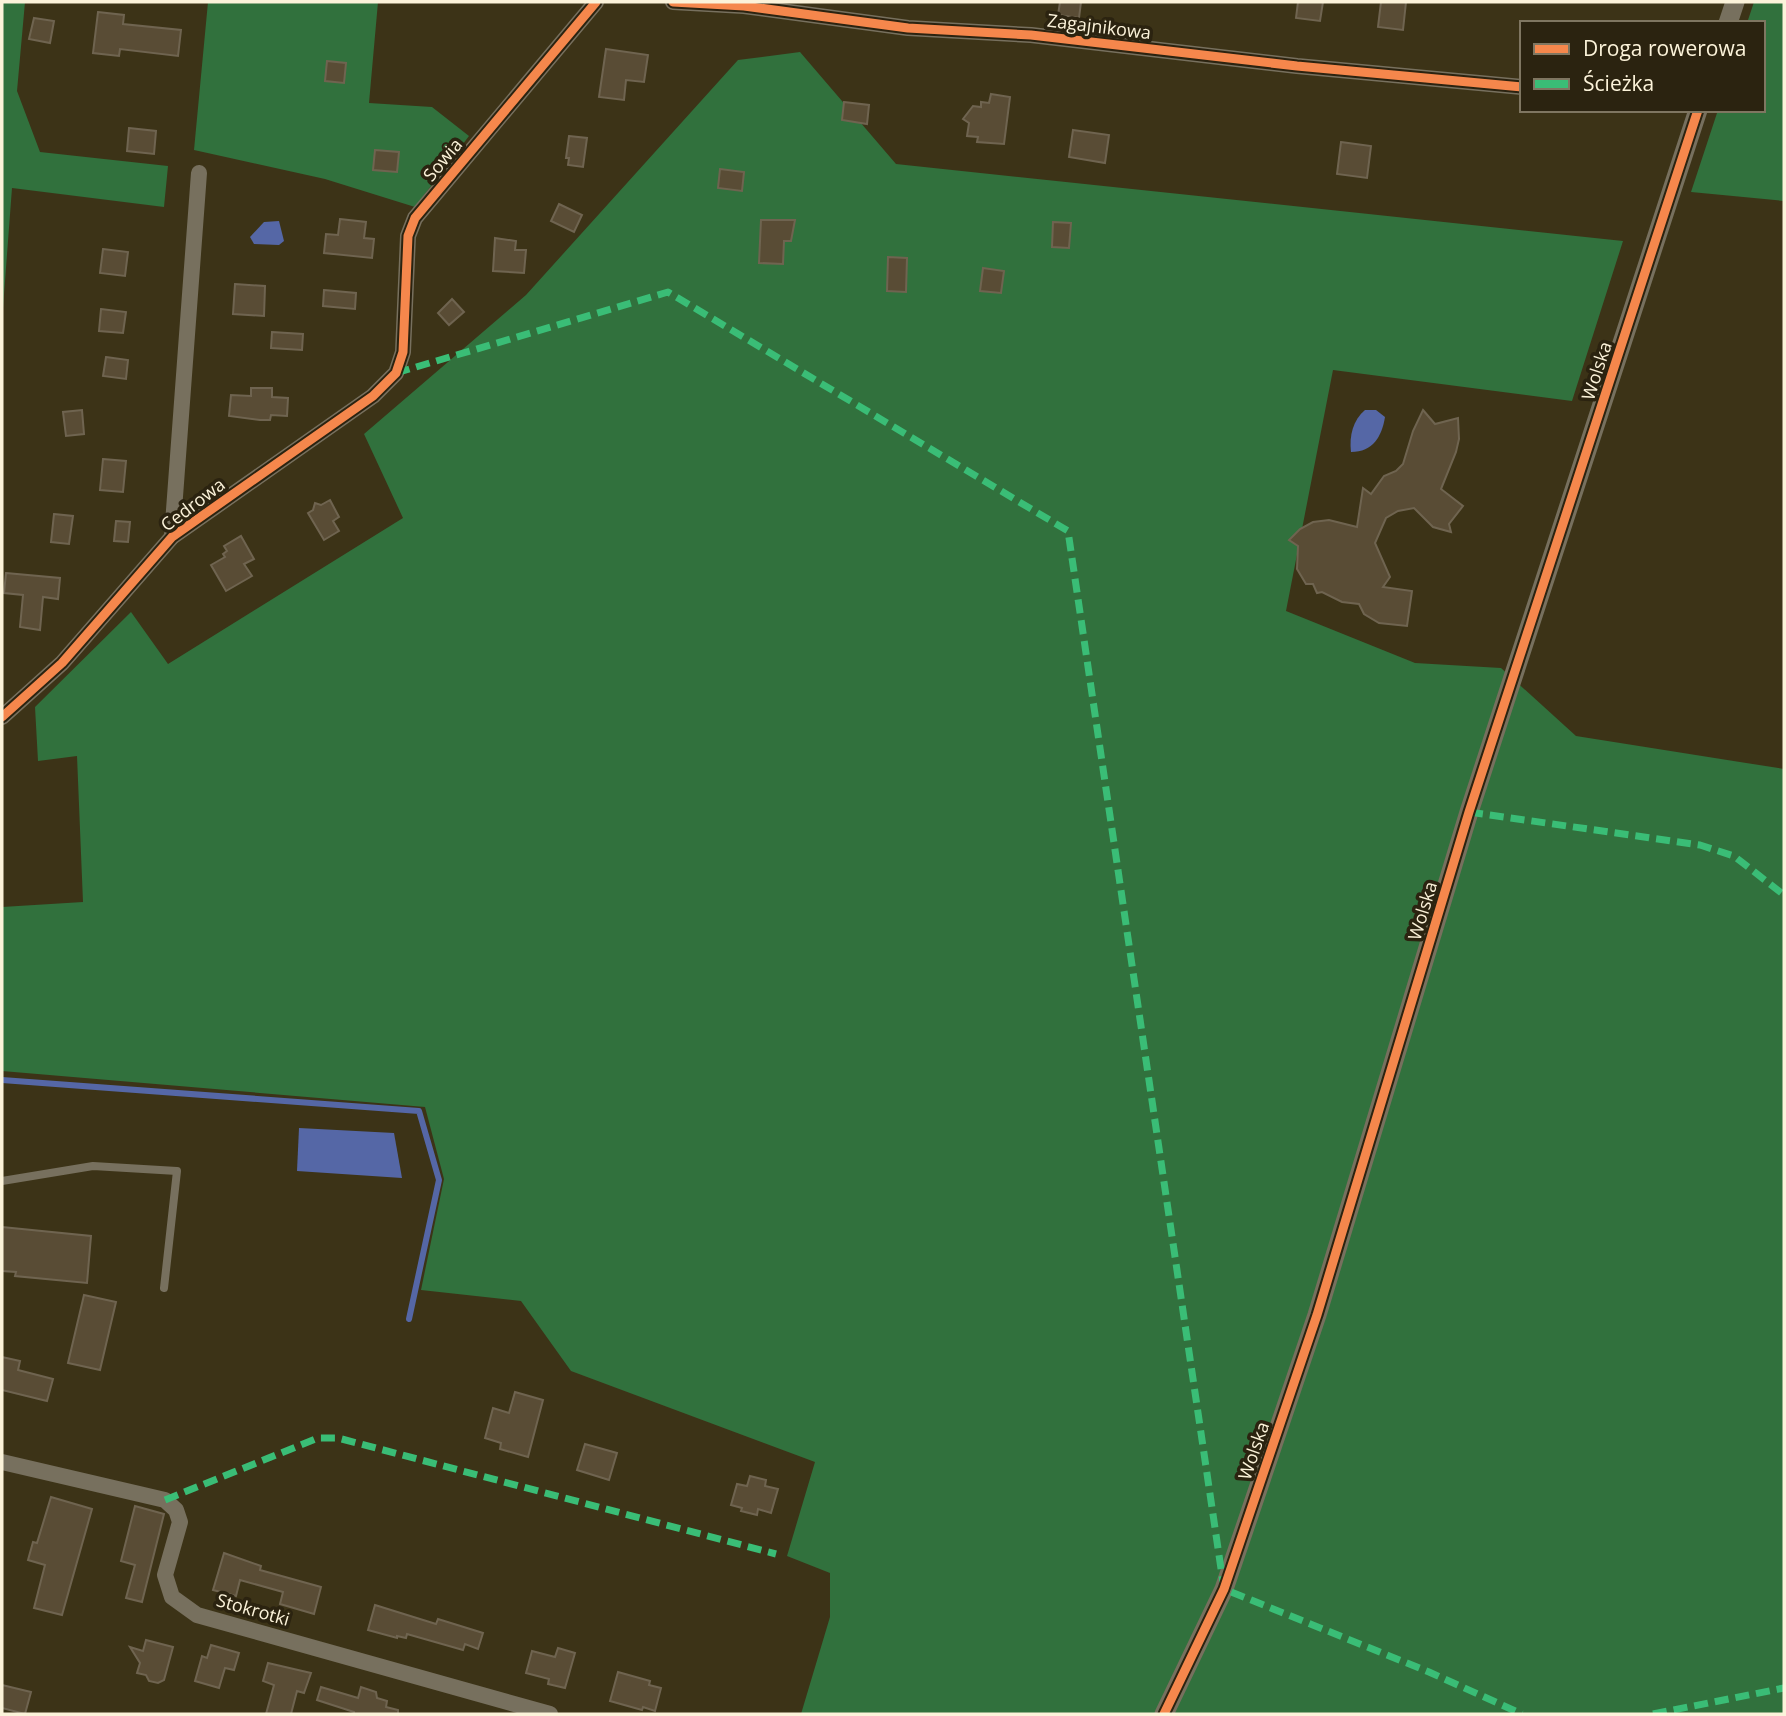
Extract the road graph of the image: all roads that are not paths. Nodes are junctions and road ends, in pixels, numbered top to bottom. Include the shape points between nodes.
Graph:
1 (596, 2) edge
2 (673, 2) edge
3 (1735, 2) edge
4 (1729, 21) edge
5 (1520, 87) edge
6 (1697, 112) edge
7 (198, 173) dead end
8 (396, 373) joint
9 (172, 537) junction
10 (2, 717) edge
11 (2, 1181) edge
12 (164, 1288) dead end
13 (2, 1462) edge
14 (550, 1714) edge
15 (1164, 1714) edge

1 - 8 street, Sowia via 415,218 408,236 403,352
2 - 5 street, Zagajnikowa
3 - 4 street
6 - 15 street, Wolska via 1469,812 1317,1315 1224,1590
7 - 9 street, Cedrowa
8 - 9 street, Cedrowa via 373,396
9 - 10 street, Cedrowa via 62,663
11 - 12 lane via 93,1166 177,1171
13 - 14 street, Stokrotki via 165,1500 180,1521 165,1575 172,1597 197,1615

